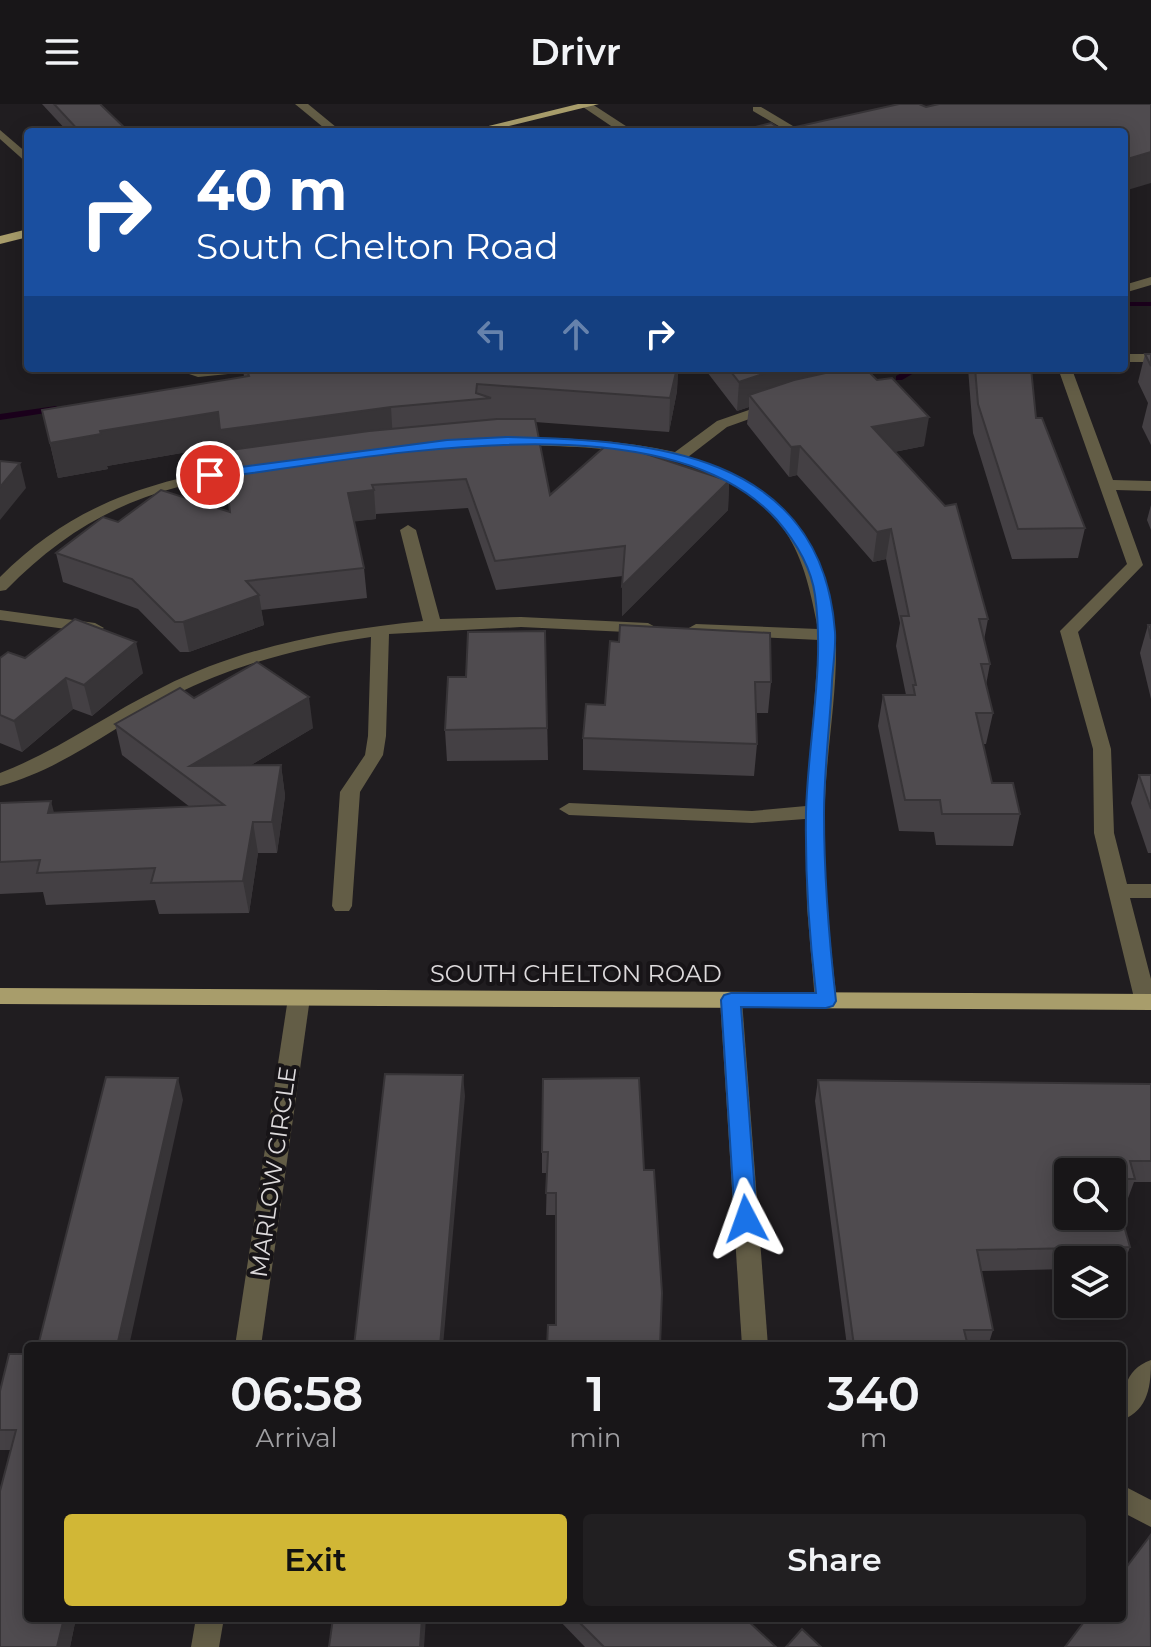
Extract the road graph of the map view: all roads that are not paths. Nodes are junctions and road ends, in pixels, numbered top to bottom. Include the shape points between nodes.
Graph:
1 (301, 104) edge
2 (589, 105) edge
3 (757, 109) dead end
4 (331, 128) edge
5 (488, 128) edge
6 (622, 128) edge
7 (790, 128) edge
8 (0, 133) edge
9 (24, 156) edge
10 (24, 234) edge
11 (0, 240) edge
12 (1151, 281) edge
13 (1128, 288) edge
14 (1128, 358) edge
15 (1151, 358) edge
16 (1066, 372) edge
17 (795, 401) edge
18 (492, 442) edge
19 (679, 457) junction
20 (272, 466) edge
21 (1109, 485) junction
22 (1151, 486) edge
23 (408, 530) dead end
24 (1, 584) edge
25 (0, 615) edge
26 (433, 626) junction
27 (95, 628) edge
28 (380, 633) junction
29 (828, 635) junction
30 (0, 780) edge
31 (569, 809) dead end
32 (815, 812) junction
33 (1117, 891) junction
34 (1151, 891) edge
35 (342, 906) dead end
36 (0, 996) edge
37 (299, 998) junction
38 (731, 1000) junction
39 (826, 1001) junction
40 (1149, 1002) edge
41 (249, 1342) edge
42 (755, 1342) edge
43 (1151, 1371) edge
44 (1126, 1403) edge
45 (1126, 1500) edge
46 (1151, 1514) edge
47 (209, 1622) edge
48 (205, 1647) edge

1 - 4 street
2 - 5 main road
2 - 6 street
3 - 7 street
8 - 9 street
10 - 11 main road
12 - 13 street
14 - 15 street
16 - 21 street
17 - 19 street via 737,416
18 - 19 street via 600,443
19 - 29 street via 748,487 796,533 822,590
20 - 24 street via 158,485 122,499 54,537
21 - 22 street
21 - 33 street via 1135,565 1069,631 1102,749 1104,833
23 - 26 street
25 - 27 street
26 - 28 street
26 - 29 street via 503,622
28 - 30 street via 313,642 192,679
28 - 35 street via 377,736 374,755 350,792
29 - 32 street
31 - 32 street via 752,817
32 - 39 street
33 - 34 street
33 - 40 street
36 - 37 main road, SOUTH CHELTON ROAD
37 - 38 main road, SOUTH CHELTON ROAD
37 - 41 street, MARLOW CIRCLE
38 - 39 main road, SOUTH CHELTON ROAD
38 - 42 street
39 - 40 main road, SOUTH CHELTON ROAD
43 - 44 street
45 - 46 street
47 - 48 street

